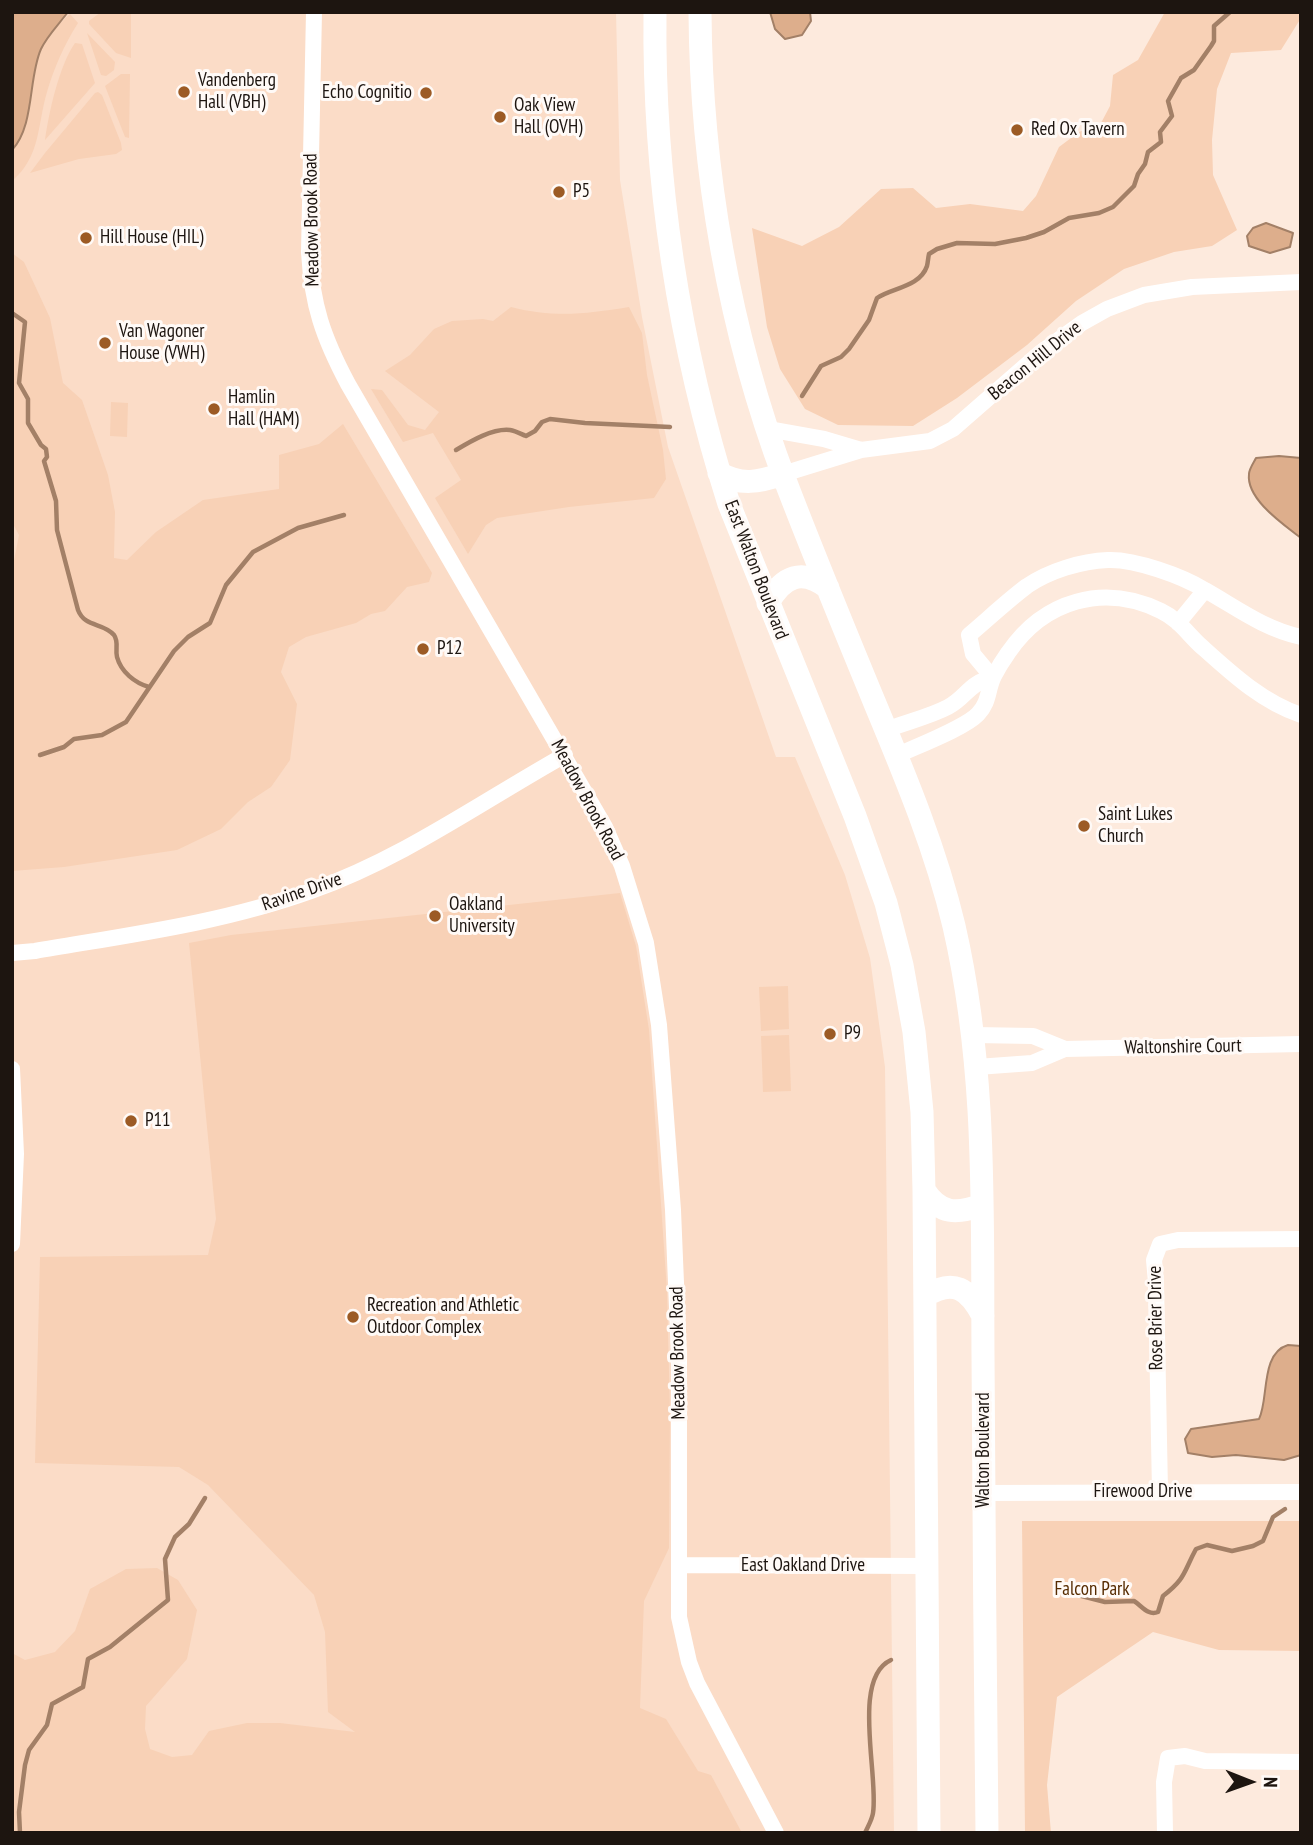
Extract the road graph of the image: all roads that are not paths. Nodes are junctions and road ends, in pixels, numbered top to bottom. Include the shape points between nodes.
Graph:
1 (314, 12) edge
2 (655, 12) edge
3 (700, 12) edge
4 (1301, 282) edge
5 (768, 429) junction
6 (861, 450) junction
7 (719, 473) junction
8 (783, 474) junction
9 (828, 588) junction
10 (1205, 590) junction
11 (768, 603) junction
12 (1178, 623) junction
13 (1301, 637) edge
14 (993, 678) junction
15 (943, 709) junction
16 (1301, 715) edge
17 (953, 729) junction
18 (886, 730) junction
19 (565, 755) junction
20 (898, 755) junction
21 (12, 953) edge
22 (974, 1035) junction
23 (1301, 1044) edge
24 (1065, 1049) junction
25 (977, 1067) junction
26 (12, 1069) edge
27 (925, 1190) junction
28 (982, 1205) junction
29 (1301, 1239) edge
30 (12, 1244) edge
31 (925, 1296) junction
32 (983, 1316) junction
33 (1160, 1492) junction
34 (1301, 1492) edge
35 (985, 1493) junction
36 (679, 1564) junction
37 (927, 1566) junction
38 (1301, 1762) edge
39 (776, 1833) edge
40 (929, 1833) edge
41 (987, 1833) edge
42 (1165, 1833) edge

1 - 19 street, Meadow Brook Road via 309,252 320,323 348,384
2 - 7 main road, East Walton Boulevard via 656,103 668,229
3 - 5 main road via 706,129 722,249
4 - 6 street, Beacon Hill Drive via 1192,287 1144,295 1107,309 1040,353 953,429 930,441
5 - 6 street, Beacon Hill Drive
5 - 8 main road
6 - 8 street, Beacon Hill Drive
7 - 8 main road via 748,483
7 - 11 main road, East Walton Boulevard
8 - 9 main road
9 - 11 main road via 812,578 796,577 782,584
9 - 18 main road
10 - 12 street
10 - 13 street via 1240,613 1281,633
10 - 14 street via 1165,570 1109,559 1059,569 1028,585 969,635 973,654
11 - 27 main road, East Walton Boulevard via 886,903 910,1004
12 - 14 street via 1146,604 1092,597 1063,606 1037,622 1009,651
12 - 16 street via 1250,688
14 - 15 street via 969,687
14 - 17 street via 990,695 978,714
15 - 17 street
15 - 18 street
17 - 20 street
18 - 20 main road
19 - 21 street, Ravine Drive via 414,844 312,891 211,920
19 - 36 street, Meadow Brook Road via 621,866 646,943 656,995 677,1283
20 - 22 main road via 943,883
22 - 24 street, Waltonshire Court via 1033,1036
22 - 25 main road
23 - 24 street, Waltonshire Court
24 - 25 street, Waltonshire Court via 1032,1063
25 - 28 main road, Walton Boulevard
26 - 30 street via 16,1141
27 - 28 main road via 945,1210
27 - 31 main road
28 - 32 main road, Walton Boulevard
29 - 33 street, Rose Brier Drive via 1160,1244 1154,1260
31 - 32 main road via 946,1287 962,1289
31 - 37 main road
32 - 35 main road, Walton Boulevard
33 - 34 street, Firewood Drive
33 - 35 street, Firewood Drive
35 - 41 main road, Walton Boulevard
36 - 37 street, East Oakland Drive
36 - 39 street, Meadow Brook Road via 679,1617 689,1662 711,1713
37 - 40 main road
38 - 42 street via 1168,1758

